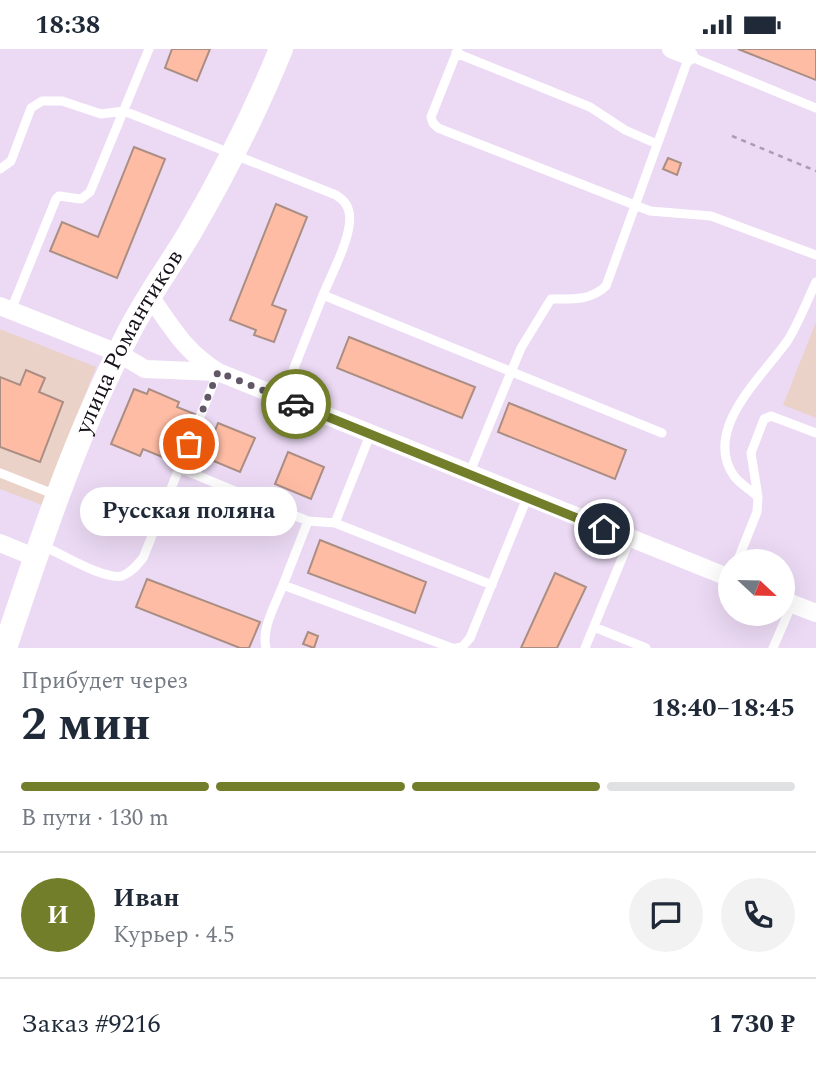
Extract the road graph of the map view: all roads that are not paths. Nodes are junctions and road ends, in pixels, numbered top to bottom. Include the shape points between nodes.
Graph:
1 (149, 49) edge
2 (281, 49) edge
3 (671, 49) edge
4 (457, 51) edge
5 (690, 53) edge
6 (816, 108) edge
7 (124, 111) junction
8 (657, 144) junction
9 (235, 153) junction
10 (0, 169) edge
11 (635, 205) junction
12 (816, 255) edge
13 (816, 282) edge
14 (149, 295) junction
15 (323, 295) junction
16 (5, 308) edge
17 (118, 353) junction
18 (511, 371) junction
19 (218, 372) junction
20 (282, 398) junction
21 (662, 433) dead end
22 (816, 433) edge
23 (370, 435) junction
24 (179, 468) junction
25 (0, 473) edge
26 (469, 474) junction
27 (57, 495) junction
28 (758, 497) junction
29 (527, 498) junction
30 (308, 521) junction
31 (335, 523) junction
32 (629, 539) junction
33 (0, 543) edge
34 (742, 549) edge
35 (37, 550) junction
36 (718, 573) edge
37 (283, 585) junction
38 (492, 585) junction
39 (795, 605) edge
40 (816, 613) edge
41 (594, 627) junction
42 (779, 627) edge
43 (5, 648) edge
44 (266, 648) edge
45 (454, 648) edge
46 (586, 648) edge
47 (646, 648) edge
48 (773, 648) edge

1 - 7 lane
2 - 9 street, улица Романтиков
3 - 5 street
4 - 8 lane via 590,107
4 - 11 lane via 431,117 438,128
5 - 6 lane
5 - 8 lane
7 - 9 lane
7 - 10 lane via 101,114 62,101 42,101 31,108 11,161
7 - 16 lane via 90,192 81,199 56,199
8 - 11 lane
9 - 14 street, улица Романтиков
9 - 15 lane via 345,201 350,220
11 - 12 lane via 667,214 711,216
11 - 18 lane via 606,286 587,298 551,299
13 - 28 lane via 788,339 738,405 728,432 726,447 735,478
14 - 17 street, улица Романтиков
14 - 19 street via 194,356
15 - 18 lane
15 - 20 lane
16 - 17 street
17 - 19 street via 155,371
17 - 27 street, улица Романтиков
18 - 21 lane
18 - 26 lane
19 - 20 street
19 - 24 lane
20 - 23 street
22 - 28 lane via 771,416 764,419 751,453
23 - 26 street
23 - 31 lane
24 - 30 lane
24 - 35 lane via 143,558 124,576 100,574
25 - 27 lane
26 - 29 street
27 - 35 street, улица Романтиков
28 - 34 lane
29 - 32 street
29 - 38 lane
30 - 31 lane
30 - 37 lane
31 - 38 lane
32 - 36 street
32 - 41 lane
33 - 35 street
35 - 43 street, улица Романтиков via 11,616
37 - 44 lane via 268,627
37 - 45 lane
38 - 45 lane via 470,638
39 - 40 street
41 - 46 lane
41 - 47 lane
42 - 48 lane

